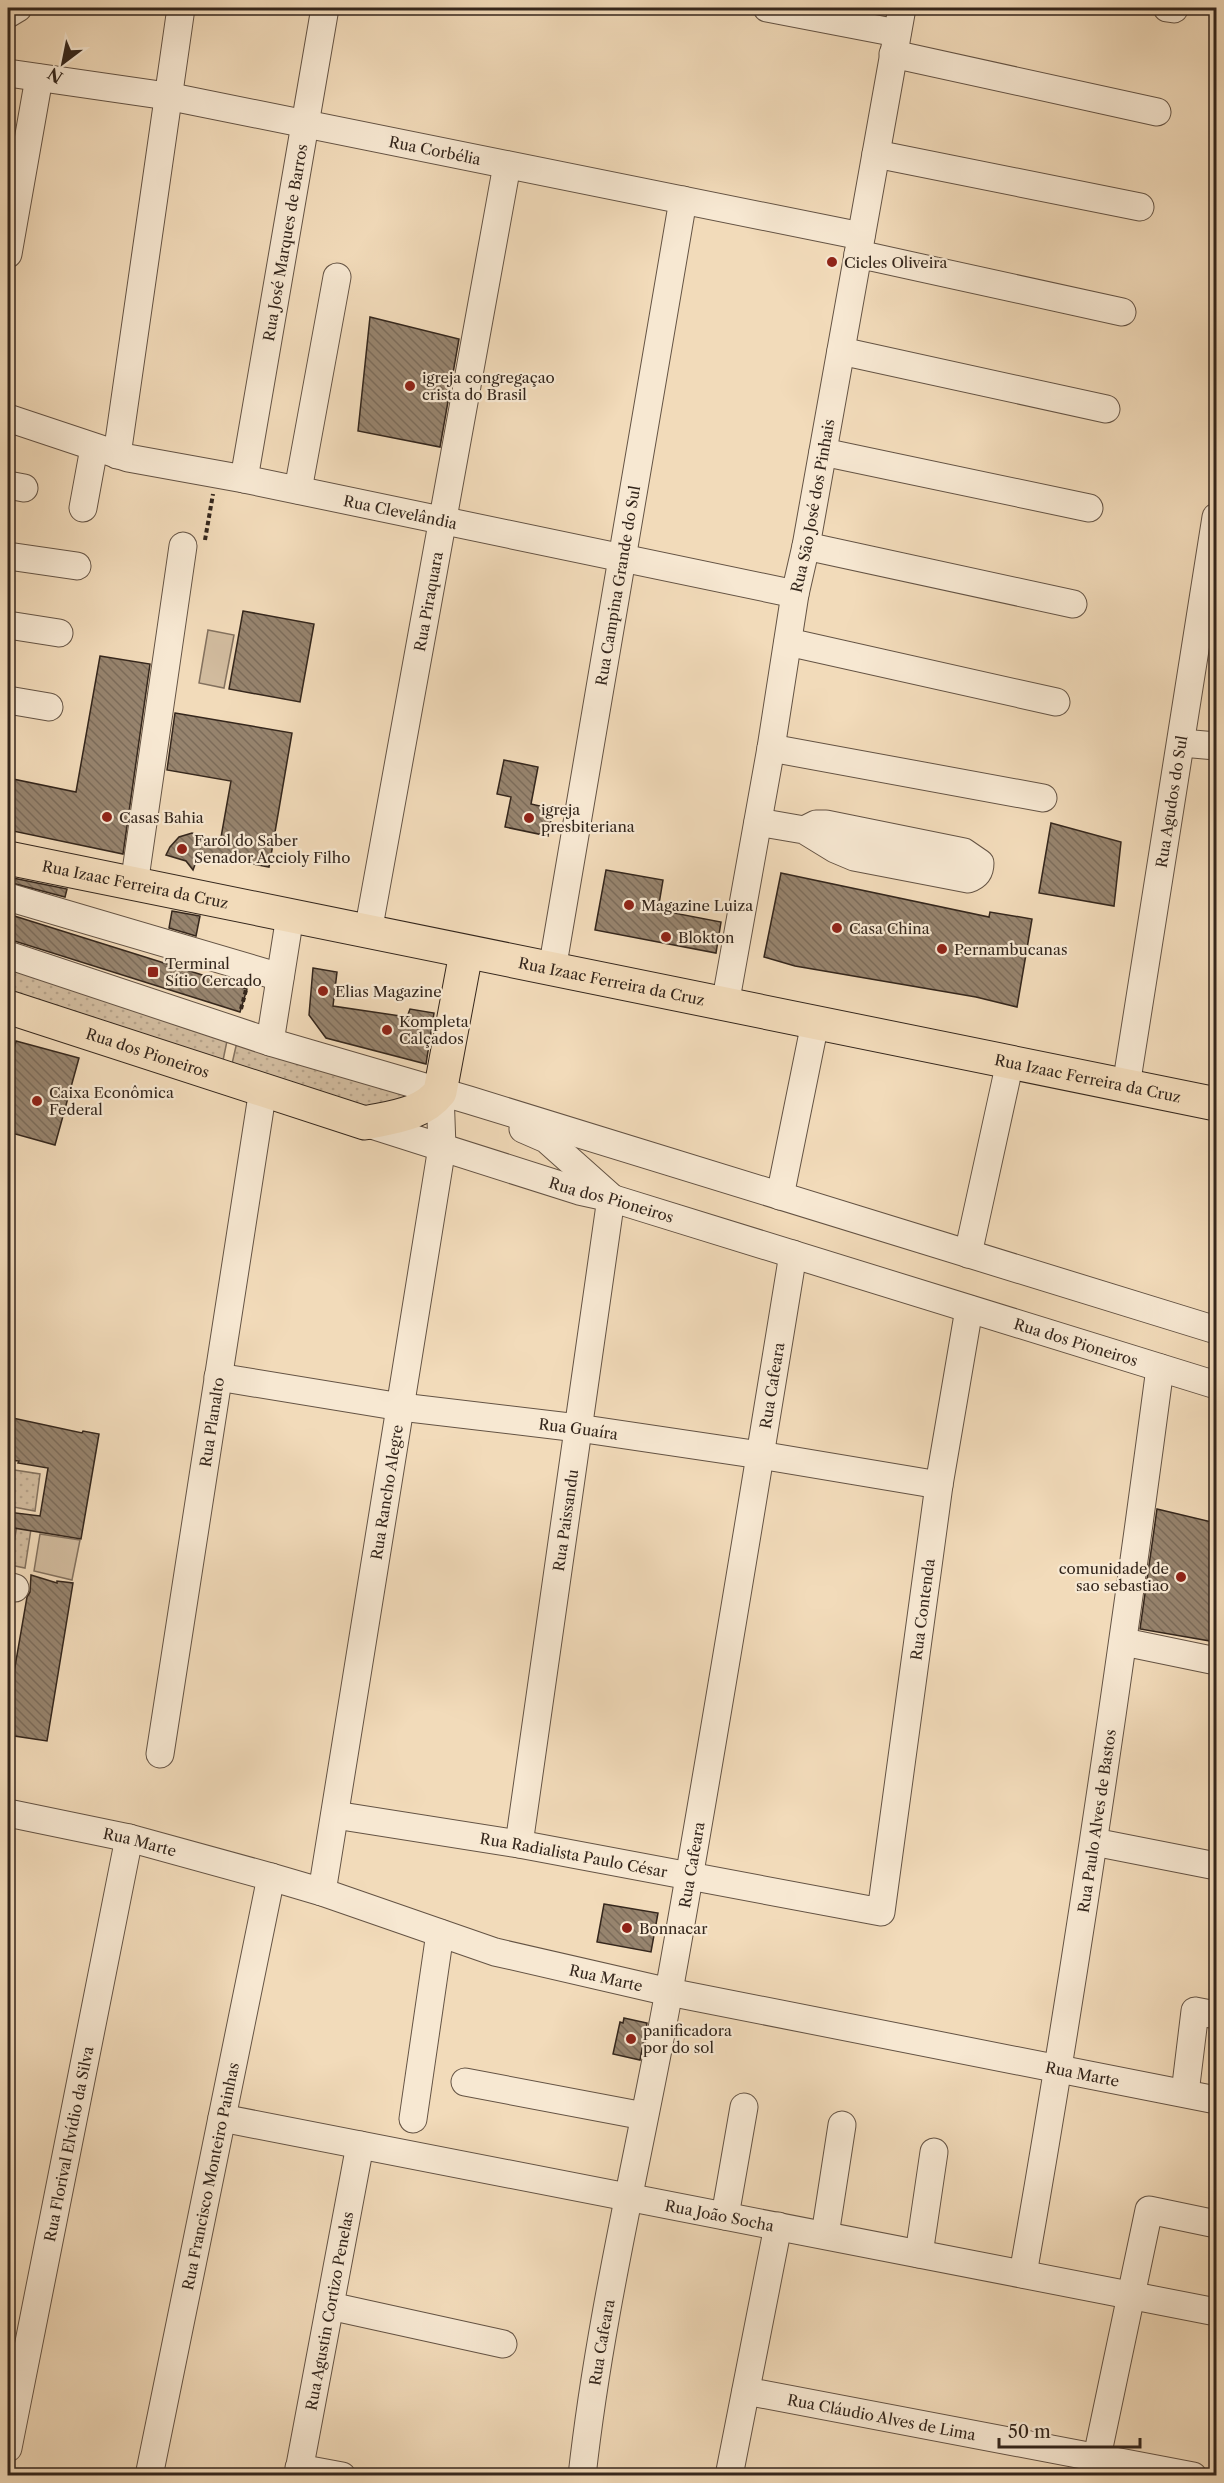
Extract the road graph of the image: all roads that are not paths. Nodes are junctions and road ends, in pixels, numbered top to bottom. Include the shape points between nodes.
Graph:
1 (18, 8) edge
2 (181, 8) edge
3 (325, 8) edge
4 (768, 8) edge
5 (8, 14) edge
6 (897, 32) edge
7 (8, 73) edge
8 (39, 78) junction
9 (167, 96) junction
10 (1157, 112) dead end
11 (305, 125) junction
12 (876, 154) junction
13 (507, 165) junction
14 (683, 200) junction
15 (1140, 207) dead end
16 (860, 245) junction
17 (8, 254) edge
18 (338, 277) dead end
19 (1122, 312) dead end
20 (841, 351) junction
21 (1106, 409) dead end
22 (8, 418) edge
23 (105, 451) junction
24 (823, 452) junction
25 (244, 478) junction
26 (298, 490) junction
27 (83, 508) dead end
28 (1089, 508) dead end
29 (1216, 517) edge
30 (443, 520) junction
31 (183, 546) dead end
32 (806, 546) junction
33 (8, 556) edge
34 (624, 559) junction
35 (77, 566) dead end
36 (795, 594) junction
37 (1073, 604) dead end
38 (8, 626) edge
39 (59, 633) dead end
40 (788, 642) junction
41 (8, 700) edge
42 (1056, 702) dead end
43 (49, 707) dead end
44 (1182, 743) junction
45 (1216, 746) edge
46 (771, 748) junction
47 (1043, 798) dead end
48 (758, 822) junction
49 (804, 830) junction
50 (8, 858) edge
51 (134, 885) junction
52 (8, 897) edge
53 (290, 916) junction
54 (369, 932) junction
55 (466, 952) junction
56 (8, 955) edge
57 (552, 970) junction
58 (280, 977) junction
59 (724, 1005) junction
60 (8, 1007) edge
61 (815, 1023) junction
62 (270, 1042) junction
63 (1010, 1062) junction
64 (1126, 1086) junction
65 (263, 1089) junction
66 (440, 1092) junction
67 (1216, 1104) edge
68 (365, 1123) junction
69 (442, 1147) junction
70 (780, 1196) junction
71 (611, 1198) junction
72 (794, 1254) junction
73 (968, 1254) junction
74 (969, 1309) junction
75 (1216, 1330) edge
76 (1160, 1368) junction
77 (218, 1377) junction
78 (1216, 1385) edge
79 (401, 1407) junction
80 (578, 1428) junction
81 (760, 1455) junction
82 (939, 1485) junction
83 (1124, 1642) junction
84 (1216, 1661) edge
85 (160, 1755) dead end
86 (8, 1813) edge
87 (335, 1815) junction
88 (129, 1838) junction
89 (1094, 1842) junction
90 (519, 1844) junction
91 (1216, 1866) edge
92 (688, 1876) junction
93 (272, 1877) junction
94 (322, 1892) junction
95 (881, 1912) joint
96 (440, 1933) junction
97 (669, 1992) junction
98 (1216, 2015) edge
99 (1059, 2070) junction
100 (465, 2082) dead end
101 (1185, 2093) junction
102 (1216, 2100) edge
103 (744, 2106) dead end
104 (644, 2116) junction
105 (222, 2118) junction
106 (413, 2119) dead end
107 (842, 2125) dead end
108 (360, 2145) junction
109 (934, 2152) dead end
110 (628, 2197) junction
111 (725, 2216) junction
112 (1216, 2224) edge
113 (778, 2226) junction
114 (825, 2235) junction
115 (920, 2254) junction
116 (1023, 2274) junction
117 (1130, 2295) junction
118 (330, 2306) junction
119 (1216, 2312) edge
120 (503, 2344) dead end
121 (746, 2391) junction
122 (8, 2435) edge
123 (1095, 2466) edge
124 (299, 2471) edge
125 (149, 2475) edge
126 (342, 2475) edge
127 (582, 2475) edge
128 (729, 2475) edge
129 (1193, 2475) edge

1 - 5 street
2 - 9 street
3 - 11 street, Rua José Marques de Barros
4 - 6 street
6 - 10 street
6 - 12 street, Rua São José dos Pinhais
7 - 8 street, Rua Corbélia
8 - 9 street, Rua Corbélia
8 - 17 street
9 - 11 street, Rua Corbélia
9 - 23 street
11 - 13 street, Rua Corbélia
11 - 25 street, Rua José Marques de Barros
12 - 15 street
12 - 16 street, Rua São José dos Pinhais
13 - 14 street, Rua Corbélia
13 - 30 street, Rua Piraquara
14 - 16 street, Rua Corbélia
14 - 34 street, Rua Campina Grande do Sul
16 - 19 street, Rua Corbélia
16 - 20 street, Rua São José dos Pinhais
18 - 26 street
20 - 21 street
20 - 24 street, Rua São José dos Pinhais
22 - 23 street, Rua Clevelândia
23 - 25 street, Rua Clevelândia
23 - 27 street
24 - 28 street
24 - 32 street, Rua São José dos Pinhais
25 - 26 street, Rua Clevelândia
26 - 30 street, Rua Clevelândia
29 - 44 street, Rua Agudos do Sul
30 - 34 street, Rua Clevelândia
30 - 54 street, Rua Piraquara
31 - 51 street
32 - 36 street, Rua São José dos Pinhais
32 - 37 street
33 - 35 street
34 - 36 street, Rua Clevelândia
34 - 57 street, Rua Campina Grande do Sul
36 - 40 street, Rua São José dos Pinhais
38 - 39 street
40 - 42 street
40 - 46 street, Rua São José dos Pinhais
41 - 43 street
44 - 45 street
44 - 64 street, Rua Agudos do Sul
46 - 47 street
46 - 48 street, Rua São José dos Pinhais
48 - 49 street
48 - 59 street, Rua São José dos Pinhais
49 - 49 street via 854,857 968,879 980,869 980,863 964,852 826,824
50 - 51 main road, Rua Izaac Ferreira da Cruz
51 - 53 main road, Rua Izaac Ferreira da Cruz
52 - 58 street
53 - 54 main road, Rua Izaac Ferreira da Cruz
53 - 58 street
54 - 55 main road, Rua Izaac Ferreira da Cruz
55 - 57 main road, Rua Izaac Ferreira da Cruz
55 - 66 main road, Rua Rancho Alegre
56 - 62 street
57 - 59 main road, Rua Izaac Ferreira da Cruz
58 - 62 street
59 - 61 main road, Rua Izaac Ferreira da Cruz
60 - 65 main road, Rua dos Pioneiros
61 - 63 main road, Rua Izaac Ferreira da Cruz
61 - 70 street
62 - 66 street
63 - 64 main road, Rua Izaac Ferreira da Cruz
63 - 73 street
64 - 67 main road, Rua Izaac Ferreira da Cruz
65 - 68 main road, Rua dos Pioneiros
65 - 77 street, Rua Planalto
66 - 68 main road via 420,1109
66 - 69 street, Rua Rancho Alegre
66 - 70 street
66 - 71 street via 546,1139
68 - 69 street, Rua dos Pioneiros
69 - 71 street, Rua dos Pioneiros
69 - 79 street, Rua Rancho Alegre
70 - 73 street
71 - 72 street, Rua dos Pioneiros
71 - 80 street, Rua Paissandu
72 - 74 street, Rua dos Pioneiros
72 - 81 street, Rua Cafeara
73 - 75 street
74 - 76 street, Rua dos Pioneiros
74 - 82 street, Rua Contenda
76 - 78 street, Rua dos Pioneiros
76 - 83 street, Rua Paulo Alves de Bastos
77 - 79 street, Rua Guaíra
77 - 85 street, Rua Planalto
79 - 80 street, Rua Guaíra
79 - 87 street, Rua Rancho Alegre
80 - 81 street, Rua Guaíra
80 - 90 street, Rua Paissandu
81 - 82 street, Rua Guaíra
81 - 92 street, Rua Cafeara
82 - 95 street, Rua Contenda
83 - 84 street
83 - 89 street, Rua Paulo Alves de Bastos
86 - 88 street, Rua Marte
87 - 90 street, Rua Radialista Paulo César
87 - 94 street, Rua Rancho Alegre
88 - 93 street, Rua Marte
88 - 122 street, Rua Florival Elvídio da Silva
89 - 91 street
89 - 99 street, Rua Paulo Alves de Bastos
90 - 92 street, Rua Radialista Paulo César
92 - 95 street, Rua Radialista Paulo César
92 - 97 street, Rua Cafeara
93 - 94 street, Rua Marte
93 - 105 street, Rua Francisco Monteiro Painhas
94 - 96 street, Rua Marte
96 - 97 street, Rua Marte via 495,1952
96 - 106 street
97 - 99 street, Rua Marte
97 - 104 street, Rua Cafeara
98 - 101 street via 1195,2011
99 - 101 street, Rua Marte
99 - 116 street, Rua Paulo Alves de Bastos
100 - 104 street
101 - 102 street, Rua Marte
103 - 111 street
104 - 110 street, Rua Cafeara
105 - 108 street, Rua João Socha
105 - 125 street, Rua Francisco Monteiro Painhas
107 - 114 street
108 - 110 street, Rua João Socha
108 - 118 street, Rua Agustin Cortizo Penelas
109 - 115 street
110 - 111 street, Rua João Socha
110 - 127 street, Rua Cafeara via 587,2425
111 - 113 street, Rua João Socha
112 - 117 street via 1149,2210
113 - 114 street, Rua João Socha
113 - 121 street
114 - 115 street, Rua João Socha
115 - 116 street, Rua João Socha
116 - 117 street, Rua João Socha
117 - 119 street, Rua João Socha
117 - 123 street
118 - 120 street
118 - 124 street, Rua Agustin Cortizo Penelas
121 - 123 street, Rua Cláudio Alves de Lima
121 - 128 street
123 - 129 street, Rua Cláudio Alves de Lima
124 - 126 street

